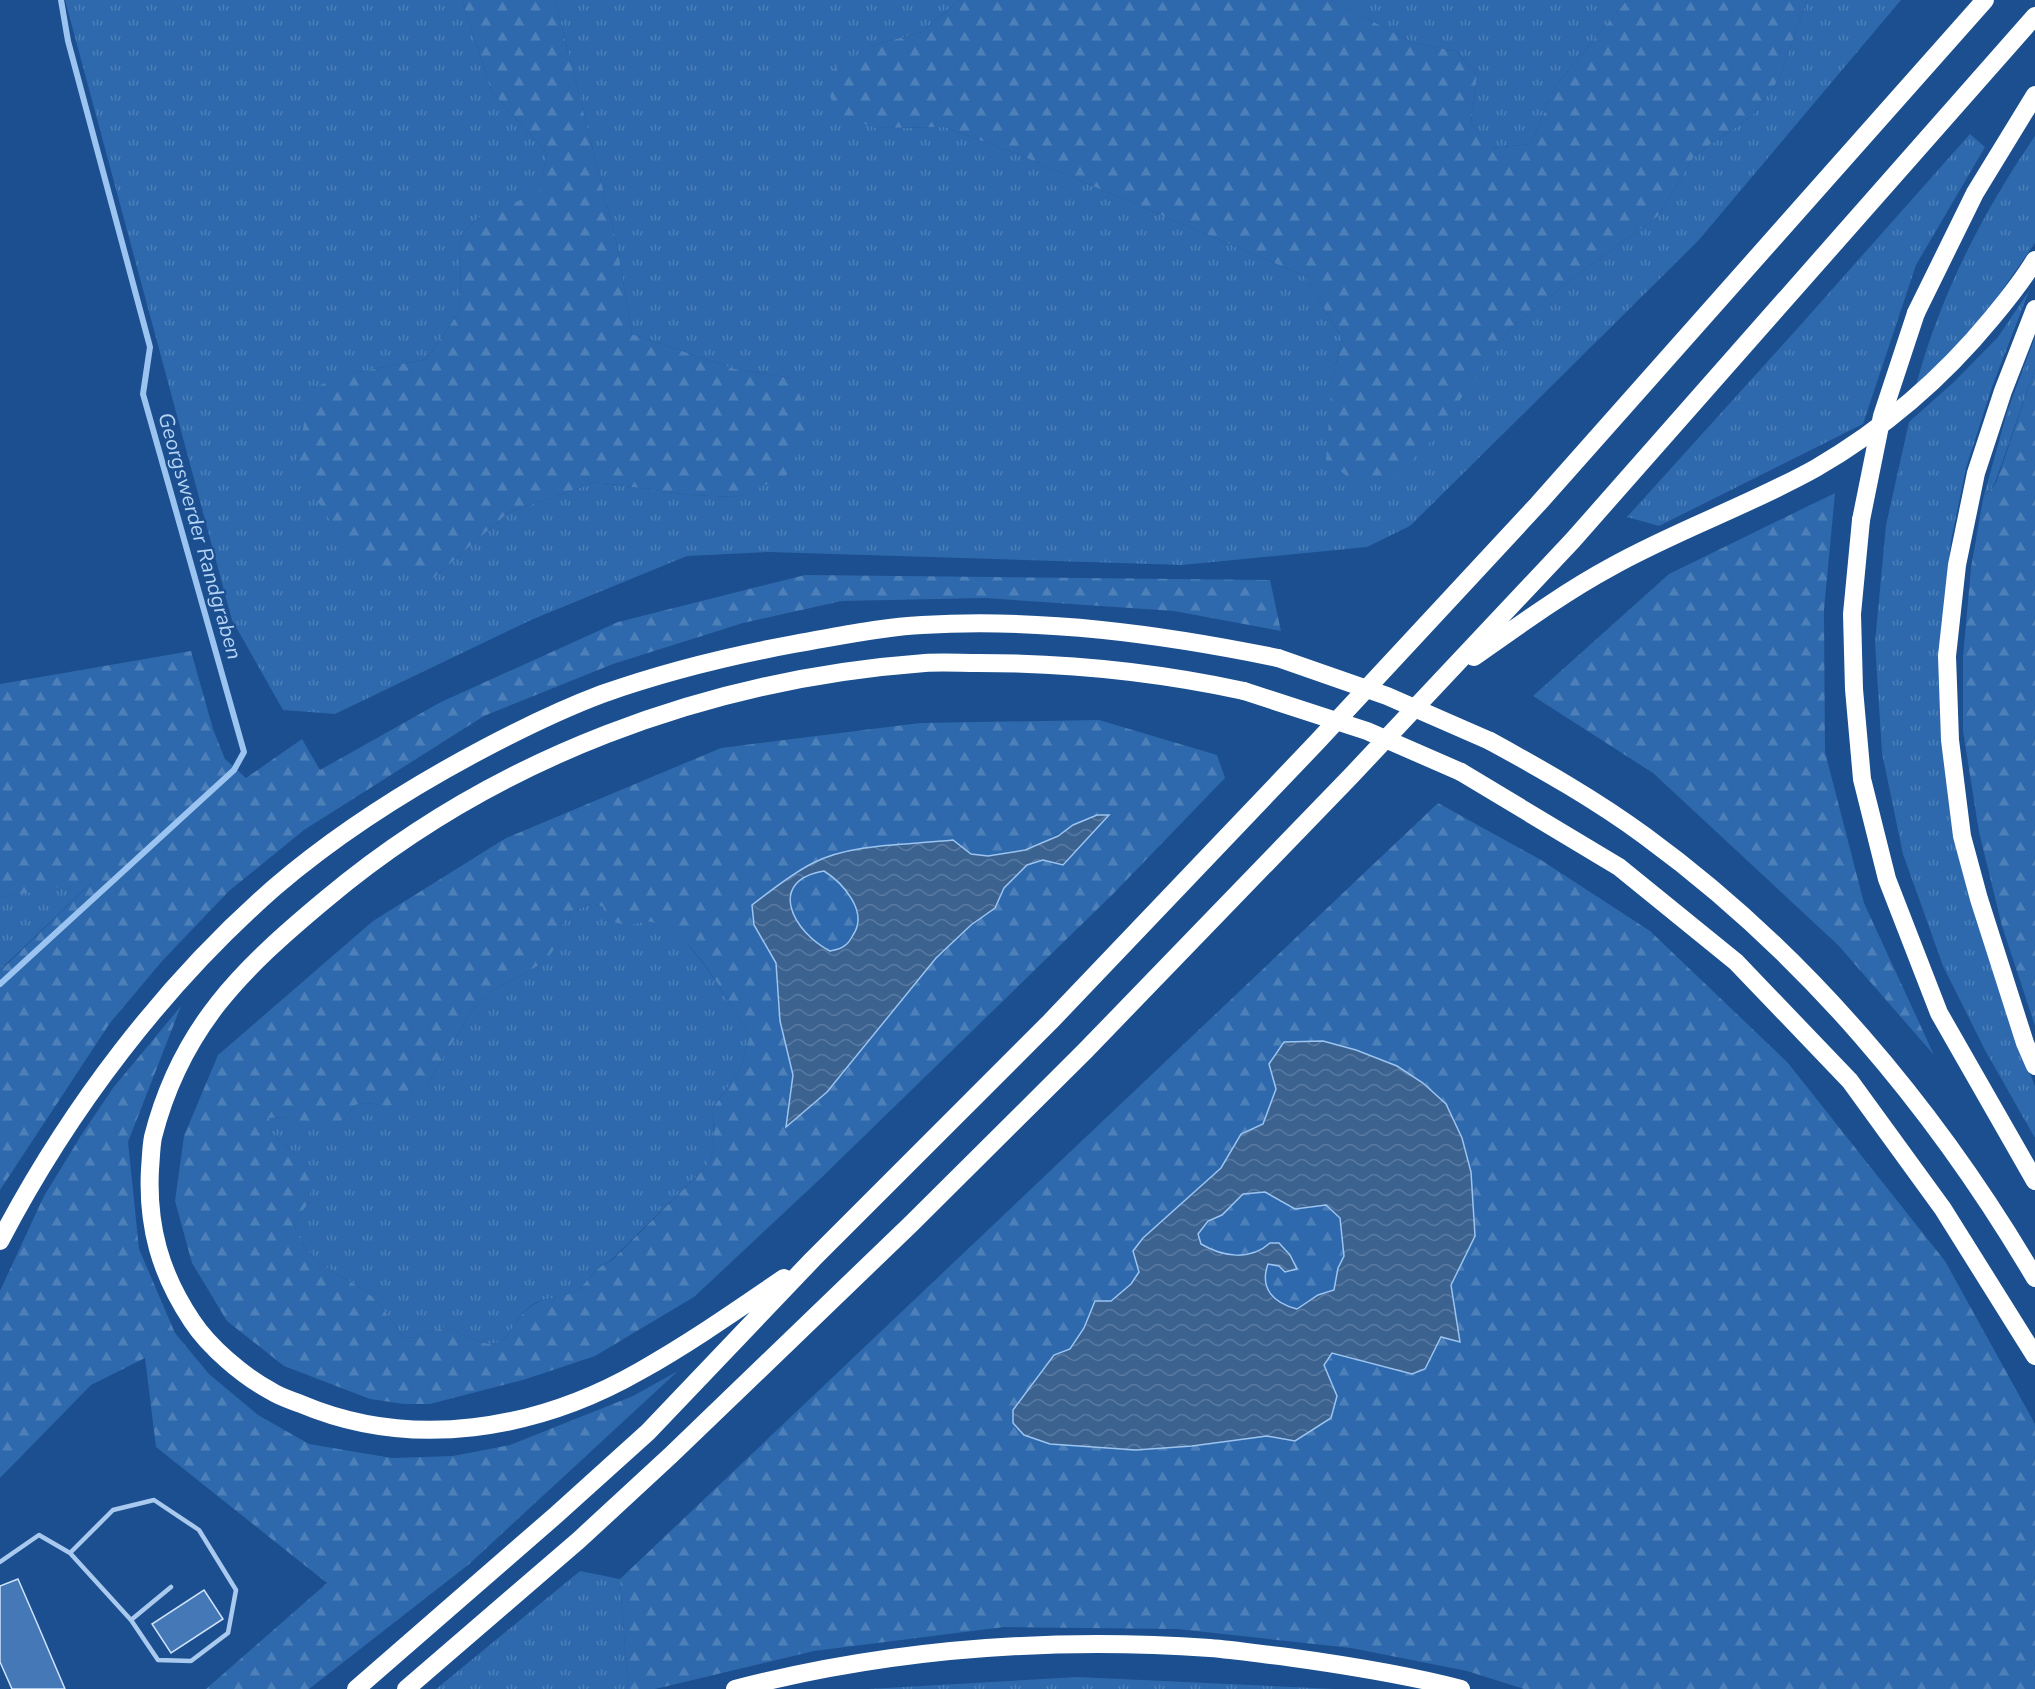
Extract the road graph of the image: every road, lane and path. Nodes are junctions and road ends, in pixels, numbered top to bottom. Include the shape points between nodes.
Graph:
1 (1985, 0) edge
2 (2035, 16) edge
3 (2035, 95) edge
4 (2035, 260) edge
5 (2035, 309) edge
6 (1444, 677) junction
7 (2035, 1066) edge
8 (2035, 1181) edge
9 (0, 1240) edge
10 (813, 1259) junction
11 (2035, 1278) edge
12 (2035, 1356) edge
13 (70, 1553) junction
14 (0, 1562) edge
15 (171, 1587) dead end
16 (131, 1620) junction
17 (356, 1689) edge
18 (406, 1689) edge
19 (735, 1689) edge
20 (1461, 1689) edge

1 - 10 highway via 1427,624 1050,1022
2 - 6 highway via 1573,540
3 - 8 highway, bridge via 1975,193 1916,313 1882,416 1861,520 1852,614 1862,779 1887,879 1939,1013
4 - 6 highway via 1977,336 1930,386 1858,441 1806,473 1612,566
5 - 7 highway via 2002,391 1976,473 1958,566 1947,656 1950,740 1962,836
6 - 18 highway via 1085,1051 910,1224 579,1540
9 - 11 highway, bridge via 75,1115 191,969 276,887 321,851 445,769 534,723 601,695 752,652 921,625 1023,624 1094,628 1278,658 1387,696 1490,741 1569,785 1705,882 1762,932 1862,1035 1977,1187
10 - 12 highway, bridge via 635,1374 571,1404 459,1430 419,1432 368,1426 319,1412 270,1391 224,1358 195,1327 170,1286 155,1243 149,1191 152,1142 188,1045 222,997 261,955 344,883 408,837 546,758 671,711 765,686 832,674 927,663 1100,668 1188,679 1244,691 1367,731 1461,772 1619,867 1736,962 1850,1081 1943,1209
10 - 17 highway via 648,1432
13 - 14 lane via 39,1535
13 - 16 lane
13 - 16 lane via 113,1510 154,1500 199,1530 236,1590 228,1633 191,1661 158,1660
15 - 16 lane
19 - 20 highway via 850,1664 960,1650 1078,1644 1211,1648 1348,1665

